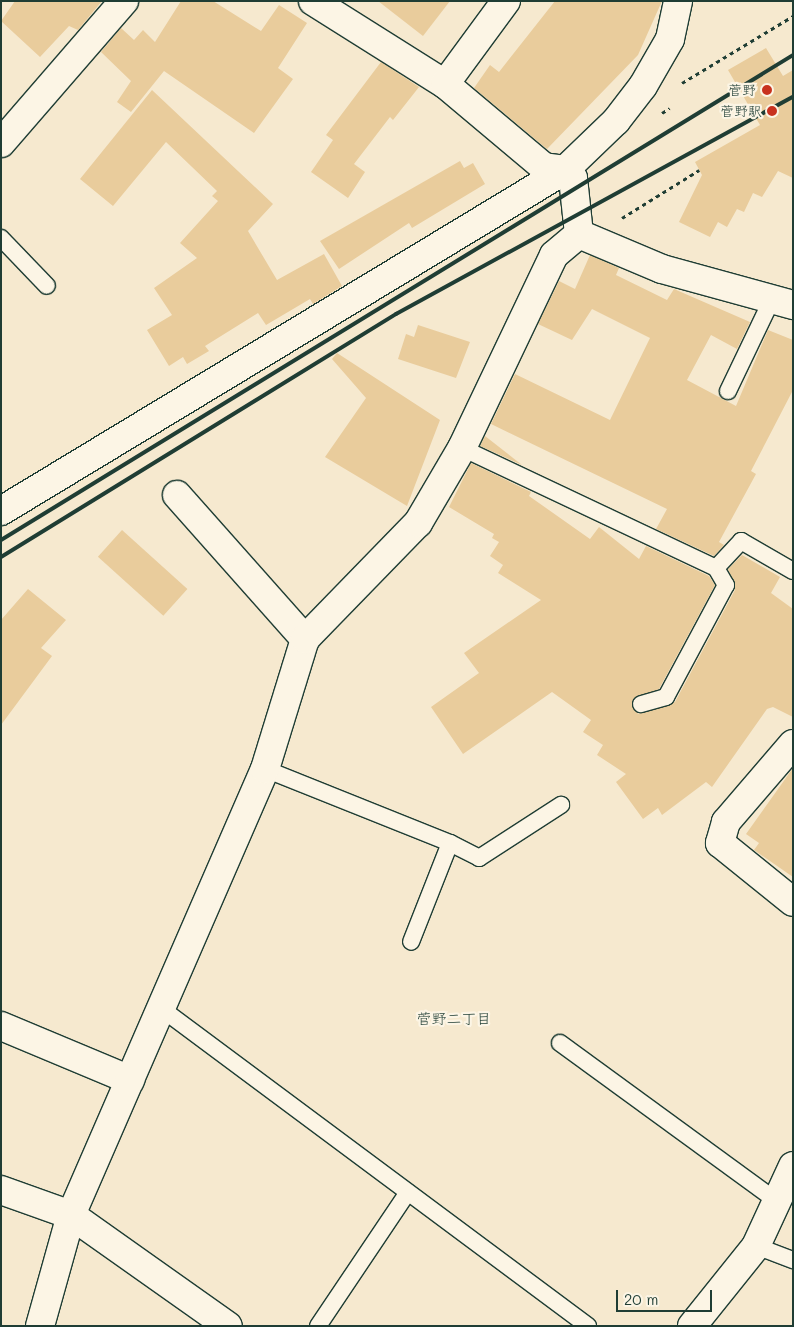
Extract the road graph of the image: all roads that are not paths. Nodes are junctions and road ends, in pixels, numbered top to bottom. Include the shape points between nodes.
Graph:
1 (124, 1) edge
2 (313, 1) edge
3 (506, 1) edge
4 (678, 1) edge
5 (446, 84) junction
6 (1, 143) edge
7 (564, 170) junction
8 (584, 237) junction
9 (1, 238) edge
10 (48, 286) dead end
11 (782, 302) edge
12 (728, 392) dead end
13 (462, 448) junction
14 (177, 494) dead end
15 (1, 511) edge
16 (716, 568) junction
17 (793, 571) edge
18 (305, 639) junction
19 (641, 704) dead end
20 (793, 744) edge
21 (265, 770) junction
22 (561, 805) dead end
23 (450, 843) junction
24 (793, 902) edge
25 (411, 942) dead end
26 (162, 1009) junction
27 (1, 1026) edge
28 (560, 1043) dead end
29 (130, 1080) junction
30 (793, 1166) edge
31 (1, 1190) edge
32 (408, 1192) junction
33 (777, 1201) junction
34 (71, 1216) junction
35 (756, 1246) junction
36 (793, 1260) edge
37 (40, 1326) edge
38 (228, 1326) edge
39 (318, 1326) edge
40 (588, 1326) edge
41 (692, 1326) edge

1 - 6 street
2 - 5 street
3 - 5 street
4 - 7 street via 670,38 643,86 616,121
5 - 7 street via 544,167
7 - 8 street via 572,178
7 - 15 street
8 - 11 street via 662,269
8 - 13 street via 554,255
9 - 10 lane
11 - 12 lane
13 - 16 lane
13 - 18 street via 418,522
14 - 18 street
16 - 17 lane via 741,541
16 - 19 lane via 726,585 666,697
18 - 21 street
20 - 24 street via 726,822 720,843
21 - 23 lane
21 - 26 street
22 - 23 lane via 479,858
23 - 25 lane
26 - 29 street
26 - 32 lane
27 - 29 street
28 - 33 lane
29 - 34 street
30 - 33 street
31 - 34 street
32 - 39 lane
32 - 40 lane
33 - 35 street
34 - 37 street
34 - 38 street
35 - 36 lane
35 - 41 street

